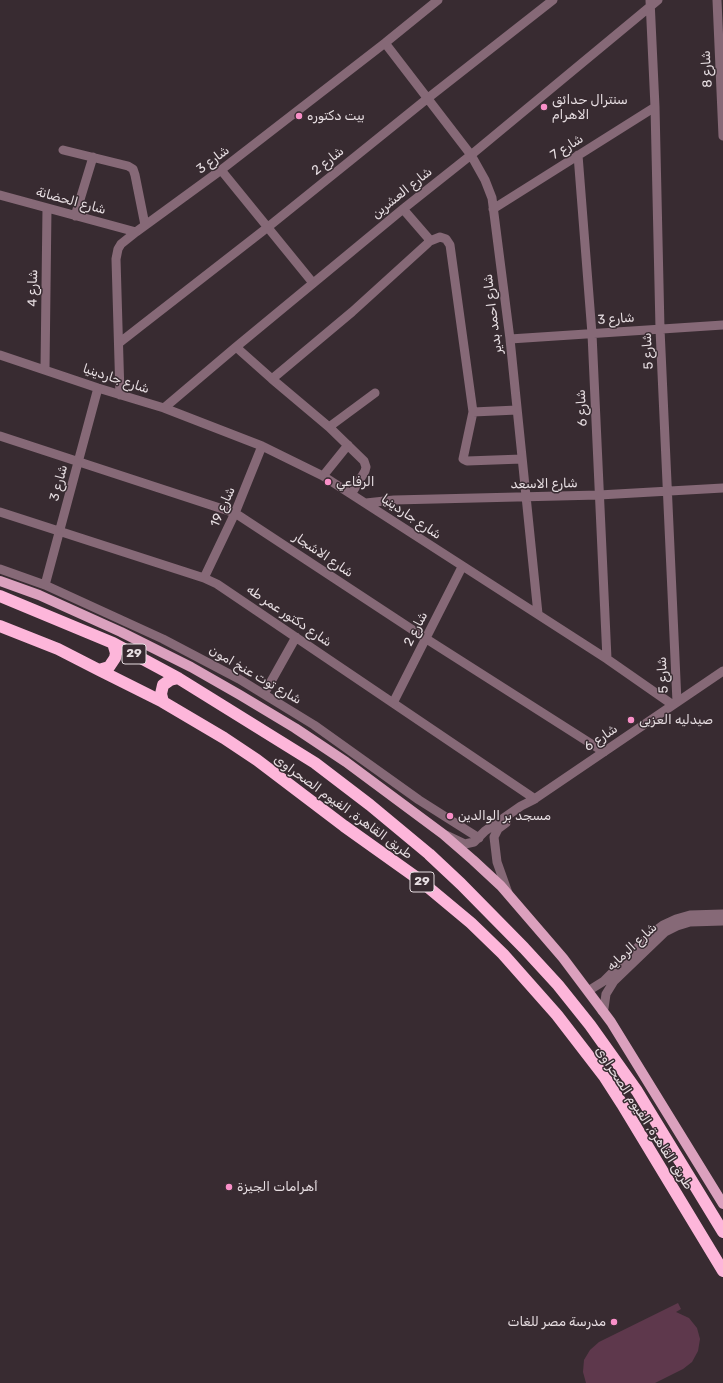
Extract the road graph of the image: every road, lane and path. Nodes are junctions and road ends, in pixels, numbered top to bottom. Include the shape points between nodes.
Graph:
1 (438, 0) edge
2 (553, 0) edge
3 (658, 0) edge
4 (717, 0) edge
5 (650, 3) edge
6 (385, 43) junction
7 (428, 98) junction
8 (655, 107) junction
9 (723, 136) edge
10 (63, 150) dead end
11 (471, 155) junction
12 (578, 155) junction
13 (93, 158) junction
14 (221, 170) junction
15 (0, 195) edge
16 (47, 208) junction
17 (403, 209) junction
18 (493, 209) junction
19 (75, 216) junction
20 (145, 225) junction
21 (268, 227) junction
22 (136, 232) junction
23 (430, 241) junction
24 (313, 283) junction
25 (723, 325) edge
26 (660, 329) junction
27 (592, 334) junction
28 (510, 339) junction
29 (119, 342) junction
30 (236, 347) junction
31 (0, 355) edge
32 (44, 369) junction
33 (272, 379) junction
34 (98, 388) junction
35 (375, 393) dead end
36 (120, 395) junction
37 (164, 408) junction
38 (517, 410) junction
39 (473, 412) junction
40 (329, 427) junction
41 (0, 436) edge
42 (348, 445) junction
43 (262, 446) junction
44 (522, 459) junction
45 (78, 462) junction
46 (323, 476) junction
47 (723, 488) edge
48 (667, 492) junction
49 (352, 493) junction
50 (600, 495) junction
51 (527, 497) junction
52 (366, 503) junction
53 (0, 512) edge
54 (235, 513) junction
55 (60, 532) junction
56 (462, 566) junction
57 (0, 569) edge
58 (204, 578) junction
59 (0, 581) edge
60 (44, 585) junction
61 (0, 596) edge
62 (538, 614) junction
63 (0, 626) edge
64 (296, 637) junction
65 (425, 638) junction
66 (113, 643) junction
67 (607, 659) junction
68 (99, 670) junction
69 (723, 671) edge
70 (178, 678) junction
71 (264, 694) junction
72 (163, 702) junction
73 (393, 702) junction
74 (675, 703) junction
75 (604, 752) junction
76 (534, 800) junction
77 (443, 834) junction
78 (479, 838) junction
79 (508, 895) junction
80 (723, 914) edge
81 (723, 921) edge
82 (588, 991) junction
83 (602, 1012) junction
84 (723, 1204) edge
85 (723, 1232) edge
86 (723, 1271) edge

1 - 6 street, شارع 3
2 - 7 street, شارع 2
3 - 5 street, شارع العشرين
4 - 9 street, شارع 8
5 - 8 street, شارع 5
5 - 11 street, شارع العشرين
6 - 7 street, شارع احمد بدير
6 - 14 street, شارع 3
7 - 11 street, شارع احمد بدير
7 - 21 street, شارع 2
8 - 12 street, شارع 7
8 - 26 street, شارع 5
10 - 13 street
11 - 17 street, شارع العشرين
11 - 18 street, شارع احمد بدير via 489,189
12 - 18 street, شارع 7
12 - 27 street, شارع 6
13 - 19 street
13 - 20 street via 133,169
14 - 20 street, شارع 3
14 - 21 street
15 - 16 street, شارع الحضانة
16 - 19 street, شارع الحضانة
16 - 32 street, شارع 4
17 - 23 street
17 - 24 street, شارع العشرين
18 - 28 street, شارع احمد بدير
19 - 22 street, شارع الحضانة
20 - 22 street, شارع 3
21 - 24 street
21 - 29 street, شارع 2
22 - 29 street, شارع 3 via 121,244 117,254
23 - 33 street via 352,312
23 - 39 street via 444,238 450,245
24 - 30 street, شارع العشرين
25 - 26 street, شارع 3
26 - 27 street, شارع 3
26 - 48 street, شارع 5
27 - 28 street, شارع 3
27 - 50 street, شارع 6
28 - 38 street, شارع احمد بدير
29 - 36 street, شارع 3
30 - 33 street
30 - 37 street, شارع العشرين
31 - 32 street, شارع جاردينيا
32 - 34 street, شارع جاردينيا
33 - 40 street
34 - 36 street, شارع جاردينيا
34 - 45 street, شارع 3
35 - 40 street
36 - 37 street, شارع جاردينيا
37 - 43 street, شارع جاردينيا
38 - 39 street
38 - 44 street, شارع احمد بدير
39 - 44 street via 462,458 464,460
40 - 42 street
41 - 45 street, شارع الاشجار
42 - 46 street
42 - 49 street via 364,461 366,467
43 - 46 street, شارع جاردينيا
43 - 54 street, شارع 19
44 - 51 street, شارع احمد بدير
45 - 54 street, شارع الاشجار
45 - 55 street, شارع 3
46 - 49 street, شارع جاردينيا
47 - 48 street, شارع الاسعد
48 - 50 street, شارع الاسعد
48 - 74 street, شارع 5
49 - 52 street, شارع جاردينيا
50 - 51 street, شارع الاسعد
50 - 67 street, شارع 6
51 - 52 street, شارع الاسعد
51 - 62 street, شارع احمد بدير
52 - 56 street, شارع جاردينيا
53 - 55 street, شارع دكتور عمر طه
54 - 58 street, شارع 19
54 - 65 street, شارع الاشجار
55 - 58 street, شارع دكتور عمر طه
55 - 60 street, شارع 3
56 - 62 street, شارع جاردينيا
56 - 65 street, شارع 2
57 - 60 street, شارع توت عنخ امون
58 - 64 street, شارع دكتور عمر طه via 230,592
59 - 77 main road via 96,620 217,682 322,746
60 - 71 street, شارع توت عنخ امون via 182,649
61 - 66 highway, طريق القاهرة, الفيوم الصحراوى / 29
62 - 67 street, شارع جاردينيا
63 - 68 highway, طريق القاهرة, الفيوم الصحراوى / 29
64 - 71 street
64 - 73 street, شارع دكتور عمر طه
65 - 73 street, شارع 2
65 - 75 street, شارع الاشجار
66 - 68 highway via 115,658 109,667
66 - 70 highway, طريق القاهرة, الفيوم الصحراوى / 29
67 - 74 street, شارع جاردينيا
68 - 72 highway, طريق القاهرة, الفيوم الصحراوى / 29
69 - 74 street, شارع 6
70 - 72 highway via 163,686
70 - 85 highway, طريق القاهرة, الفيوم الصحراوى / 29 via 334,777 428,854 471,894 549,975 599,1036 637,1091
71 - 78 street, شارع توت عنخ امون
72 - 86 highway, طريق القاهرة, الفيوم الصحراوى / 29 via 219,734 257,760 417,878 488,938 557,1015 604,1076
73 - 76 street, شارع دكتور عمر طه
74 - 75 street, شارع 6
75 - 76 street, شارع 6
76 - 78 street, شارع 6 via 521,806
76 - 79 street, شارع 6 via 495,834 497,862
77 - 78 street via 468,844
77 - 79 main road via 484,869
79 - 82 main road
80 - 82 street, شارع الرمايه via 690,915 663,925 604,981
81 - 83 street, شارع الرمايه via 690,922 665,932 614,981 606,994
82 - 83 main road
83 - 84 main road

